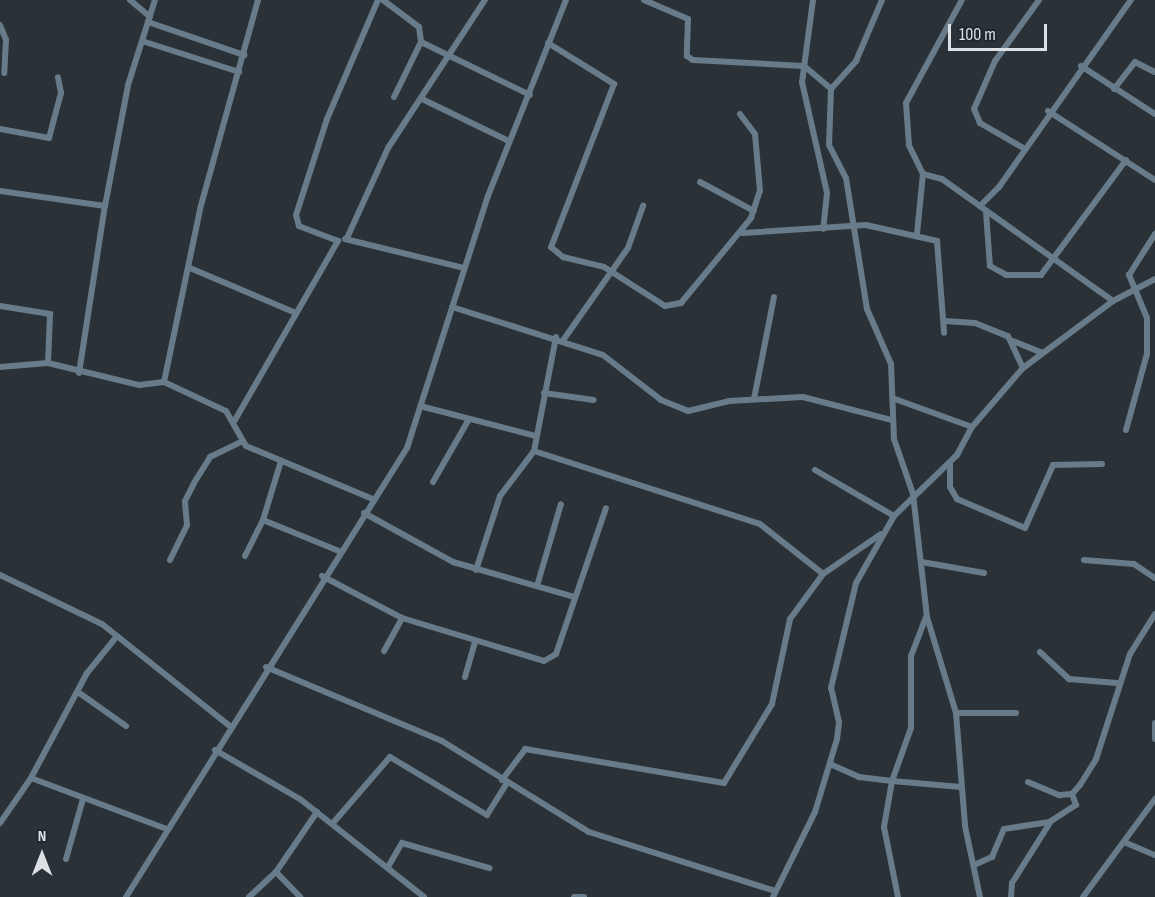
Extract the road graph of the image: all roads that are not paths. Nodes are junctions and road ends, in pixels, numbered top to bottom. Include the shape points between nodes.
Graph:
1 (130, 0) edge
2 (155, 0) edge
3 (258, 0) edge
4 (378, 0) edge
5 (383, 0) edge
6 (485, 0) edge
7 (566, 0) edge
8 (644, 0) edge
9 (813, 0) edge
10 (882, 0) edge
11 (962, 0) edge
12 (1040, 0) edge
13 (1131, 0) edge
14 (149, 19) junction
15 (0, 25) edge
16 (142, 41) junction
17 (421, 42) junction
18 (548, 43) junction
19 (244, 55) junction
20 (448, 57) junction
21 (804, 66) junction
22 (1081, 66) junction
23 (239, 72) junction
24 (1155, 72) edge
25 (4, 73) dead end
26 (58, 77) dead end
27 (831, 89) junction
28 (1114, 89) junction
29 (530, 95) junction
30 (394, 97) dead end
31 (422, 99) junction
32 (1048, 111) junction
33 (740, 114) dead end
34 (1155, 114) edge
35 (0, 129) edge
36 (509, 141) junction
37 (1026, 149) junction
38 (1126, 160) junction
39 (923, 174) junction
40 (1155, 180) edge
41 (700, 182) dead end
42 (0, 190) edge
43 (105, 206) junction
44 (643, 206) dead end
45 (980, 206) junction
46 (754, 211) junction
47 (986, 212) junction
48 (823, 228) junction
49 (853, 229) junction
50 (743, 233) junction
51 (917, 234) junction
52 (1155, 234) edge
53 (346, 238) junction
54 (339, 241) junction
55 (1054, 255) junction
56 (190, 268) junction
57 (464, 268) junction
58 (613, 272) junction
59 (1155, 279) edge
60 (1132, 291) junction
61 (774, 297) dead end
62 (1113, 301) junction
63 (0, 306) edge
64 (452, 307) junction
65 (296, 313) junction
66 (945, 321) junction
67 (944, 333) dead end
68 (556, 337) junction
69 (564, 339) junction
70 (1013, 341) junction
71 (1042, 353) junction
72 (48, 363) junction
73 (0, 367) edge
74 (1023, 368) junction
75 (79, 373) junction
76 (164, 382) junction
77 (544, 393) junction
78 (754, 399) junction
79 (895, 399) junction
80 (594, 400) dead end
81 (424, 407) junction
82 (235, 420) junction
83 (892, 420) junction
84 (468, 421) junction
85 (972, 427) junction
86 (1126, 430) dead end
87 (536, 436) junction
88 (241, 442) junction
89 (534, 451) junction
90 (281, 461) junction
91 (950, 463) junction
92 (1102, 464) dead end
93 (816, 470) dead end
94 (433, 482) dead end
95 (913, 494) junction
96 (373, 499) junction
97 (561, 504) dead end
98 (606, 508) dead end
99 (364, 513) junction
100 (894, 516) junction
101 (263, 520) junction
102 (883, 533) junction
103 (339, 551) junction
104 (245, 556) dead end
105 (170, 560) dead end
106 (1084, 560) dead end
107 (922, 562) junction
108 (476, 570) junction
109 (984, 573) dead end
110 (823, 574) junction
111 (0, 575) edge
112 (322, 576) junction
113 (1155, 578) edge
114 (537, 586) junction
115 (574, 597) junction
116 (1155, 614) edge
117 (927, 617) junction
118 (402, 618) junction
119 (117, 636) junction
120 (475, 641) junction
121 (384, 651) dead end
122 (1040, 652) dead end
123 (266, 667) junction
124 (465, 677) dead end
125 (1118, 683) junction
126 (78, 692) junction
127 (956, 713) junction
128 (1016, 713) dead end
129 (1155, 723) edge
130 (126, 726) dead end
131 (230, 726) junction
132 (1155, 739) edge
133 (215, 750) junction
134 (830, 764) junction
135 (31, 778) junction
136 (505, 781) junction
137 (892, 781) junction
138 (1028, 782) dead end
139 (961, 788) junction
140 (1072, 794) junction
141 (83, 799) junction
142 (1155, 799) edge
143 (317, 812) junction
144 (1051, 821) junction
145 (0, 823) edge
146 (333, 823) junction
147 (167, 829) junction
148 (1124, 842) junction
149 (1155, 855) edge
150 (66, 859) dead end
151 (974, 865) junction
152 (388, 867) junction
153 (489, 868) dead end
154 (276, 873) junction
155 (774, 894) edge
156 (126, 897) edge
157 (249, 897) edge
158 (300, 897) edge
159 (424, 897) edge
160 (574, 897) edge
161 (584, 897) edge
162 (898, 897) edge
163 (980, 897) edge
164 (1011, 897) edge
165 (1083, 897) edge

1 - 14 street
2 - 14 street
3 - 19 street
4 - 54 street via 327,119 296,215 299,226
5 - 17 street via 419,27
6 - 20 street
7 - 18 street
8 - 21 street via 688,20 687,56 693,60
9 - 21 street
10 - 27 street via 856,61
11 - 39 street via 906,103 909,145
12 - 37 street via 995,61 974,116
13 - 22 street
14 - 16 street
14 - 19 street
15 - 25 street via 6,40
16 - 23 street
16 - 43 street via 126,95
17 - 20 street
17 - 30 street
18 - 29 street
18 - 58 street via 614,84 551,247 563,257
19 - 23 street
20 - 29 street
20 - 31 street
21 - 27 street
21 - 48 street via 806,109 827,193
22 - 28 street
22 - 32 street
23 - 56 street via 200,209
24 - 28 street via 1135,62
26 - 35 street via 61,93 52,135
27 - 49 street via 829,145 846,178
28 - 34 street
29 - 36 street
31 - 36 street
31 - 53 street via 388,148
32 - 37 street
32 - 38 street
33 - 46 street via 755,134 760,191
36 - 57 street
37 - 45 street
38 - 40 street
38 - 55 street
39 - 45 street via 942,179
39 - 51 street
41 - 46 street
42 - 43 street
43 - 75 street
44 - 58 street via 633,240
45 - 47 street
46 - 50 street
47 - 55 street
47 - 55 street via 990,266 1026,277 1041,275
48 - 49 street
48 - 50 street
49 - 51 street via 867,225
49 - 79 street via 867,309 891,363
50 - 58 street via 673,307
51 - 66 street via 937,241
52 - 60 street via 1129,275
53 - 54 street
53 - 57 street
54 - 65 street
55 - 62 street
56 - 65 street
56 - 76 street
57 - 64 street
58 - 69 street
59 - 60 street
60 - 62 street
60 - 86 street via 1147,318 1147,354
61 - 78 street
62 - 71 street
63 - 72 street via 50,314
64 - 68 street
64 - 81 street
65 - 82 street
66 - 67 street
66 - 70 street via 975,323
68 - 69 street
68 - 77 street
69 - 78 street via 603,355 661,400 687,411
70 - 71 street
70 - 74 street
71 - 74 street
72 - 73 street
72 - 75 street
74 - 85 street
75 - 76 street via 139,385
76 - 82 street
77 - 80 street
77 - 87 street
78 - 83 street via 816,398
79 - 83 street
79 - 85 street
81 - 84 street
81 - 96 street via 407,448
82 - 88 street
83 - 95 street
84 - 87 street
84 - 94 street
85 - 91 street
87 - 89 street
88 - 90 street
88 - 105 street via 210,457 194,483 185,501 187,525
89 - 108 street via 500,496
89 - 110 street via 760,524 800,550
90 - 96 street
90 - 101 street
91 - 92 street via 950,487 957,499 1025,528 1053,465
91 - 95 street
93 - 100 street
95 - 100 street
95 - 107 street
96 - 99 street
97 - 114 street
98 - 115 street
99 - 103 street
99 - 108 street via 424,549
100 - 102 street
101 - 103 street
101 - 104 street
102 - 110 street
102 - 134 street via 856,583 831,688 839,722
103 - 112 street
106 - 113 street via 1134,564
107 - 109 street
107 - 117 street
108 - 114 street
110 - 136 street via 790,619 772,704 724,783 525,749
111 - 119 street via 52,597
112 - 118 street
112 - 123 street
114 - 115 street
115 - 120 street via 552,660
116 - 125 street
117 - 127 street
117 - 137 street via 915,640 909,673 911,728
118 - 120 street
118 - 121 street
119 - 126 street via 101,651
119 - 131 street
120 - 124 street
122 - 125 street via 1069,679
123 - 131 street
123 - 136 street via 442,741
125 - 140 street via 1096,759
126 - 130 street
126 - 135 street
127 - 128 street
127 - 139 street
129 - 132 street
131 - 133 street
133 - 143 street
133 - 147 street
134 - 137 street via 859,777
134 - 155 street via 815,812
135 - 141 street
135 - 145 street
136 - 146 street via 488,815 390,757
136 - 155 street via 619,844
137 - 139 street
137 - 162 street via 884,826
138 - 140 street
139 - 151 street
140 - 144 street via 1076,805
141 - 147 street
141 - 150 street
142 - 148 street
143 - 146 street
143 - 154 street
144 - 151 street via 1042,827 1004,829 992,857
144 - 164 street via 1012,883
146 - 152 street
147 - 156 street
148 - 149 street
148 - 165 street
151 - 163 street
152 - 153 street via 402,843
152 - 159 street
154 - 157 street
154 - 158 street
160 - 161 street

